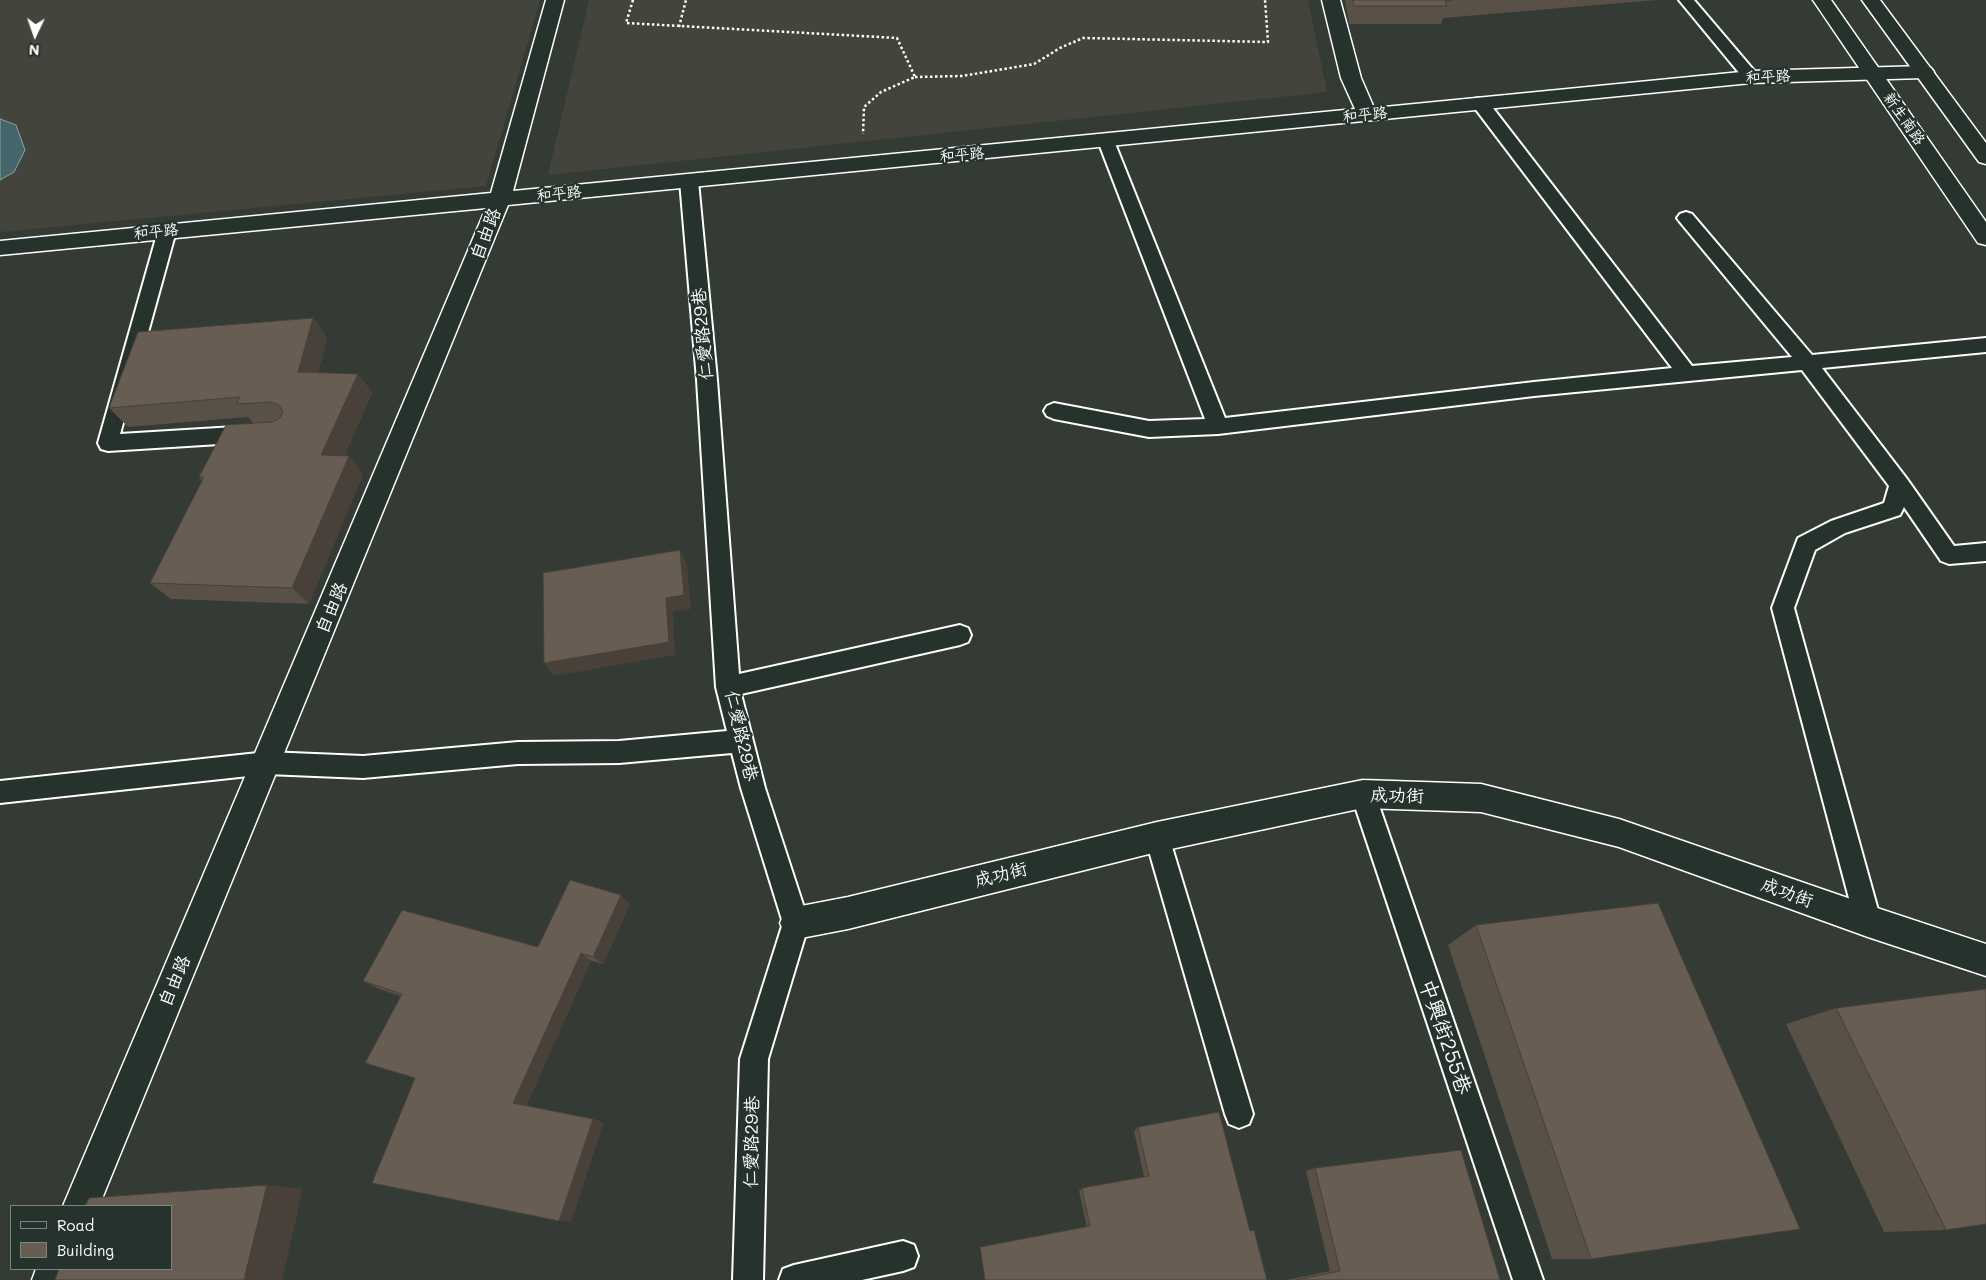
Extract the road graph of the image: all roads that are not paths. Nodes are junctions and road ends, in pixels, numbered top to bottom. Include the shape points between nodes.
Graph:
1 (555, 0) edge
2 (1331, 0) edge
3 (1686, 0) edge
4 (1822, 0) edge
5 (1871, 0) edge
6 (1924, 72) junction
7 (1872, 73) junction
8 (1751, 77) junction
9 (1480, 103) junction
10 (1367, 115) junction
11 (1106, 141) junction
12 (1986, 157) edge
13 (689, 181) junction
14 (500, 200) junction
15 (1686, 218) dead end
16 (167, 231) junction
17 (1986, 238) edge
18 (0, 248) edge
19 (156, 338) edge
20 (136, 340) junction
21 (1986, 344) edge
22 (1807, 362) junction
23 (1687, 374) junction
24 (1054, 411) dead end
25 (1218, 426) junction
26 (267, 432) edge
27 (1900, 485) junction
28 (1986, 552) edge
29 (960, 635) dead end
30 (728, 687) junction
31 (740, 742) junction
32 (267, 763) junction
33 (0, 792) edge
34 (1363, 794) junction
35 (1157, 837) junction
36 (1868, 921) junction
37 (796, 923) junction
38 (1986, 960) edge
39 (1239, 1114) dead end
40 (80, 1205) edge
41 (903, 1256) dead end
42 (748, 1280) edge
43 (794, 1280) edge
44 (1528, 1280) edge

1 - 14 street, 自由路
2 - 10 street via 1351,78
3 - 8 lane
4 - 7 street, 新生南路
5 - 6 street
6 - 7 street, 和平路
6 - 12 street
7 - 8 street, 和平路
7 - 17 street, 新生南路
8 - 9 street, 和平路
9 - 10 street, 和平路
9 - 23 lane
10 - 11 street, 和平路
11 - 13 street, 和平路
11 - 25 lane
13 - 14 street, 和平路
13 - 30 lane, 仁愛路29巷 via 707,380
14 - 16 street, 和平路
14 - 32 street, 自由路
15 - 22 lane
16 - 18 street, 和平路
16 - 20 lane
19 - 20 lane
20 - 26 lane via 108,443
21 - 22 lane
22 - 23 lane
22 - 27 lane
23 - 25 lane
24 - 25 lane via 1149,429
27 - 28 lane via 1949,555
27 - 36 lane via 1893,509 1838,527 1806,544 1783,608
29 - 30 lane
30 - 31 lane, 仁愛路29巷
31 - 32 lane via 619,752 518,753 363,767
31 - 37 lane, 仁愛路29巷
32 - 33 lane
32 - 40 street, 自由路
34 - 35 street, 成功街
34 - 36 street, 成功街 via 1490,800 1619,833
34 - 44 lane, 中興街255巷
35 - 37 street, 成功街
35 - 39 lane
36 - 38 street, 成功街
37 - 42 lane, 仁愛路29巷 via 754,1059
41 - 43 lane

